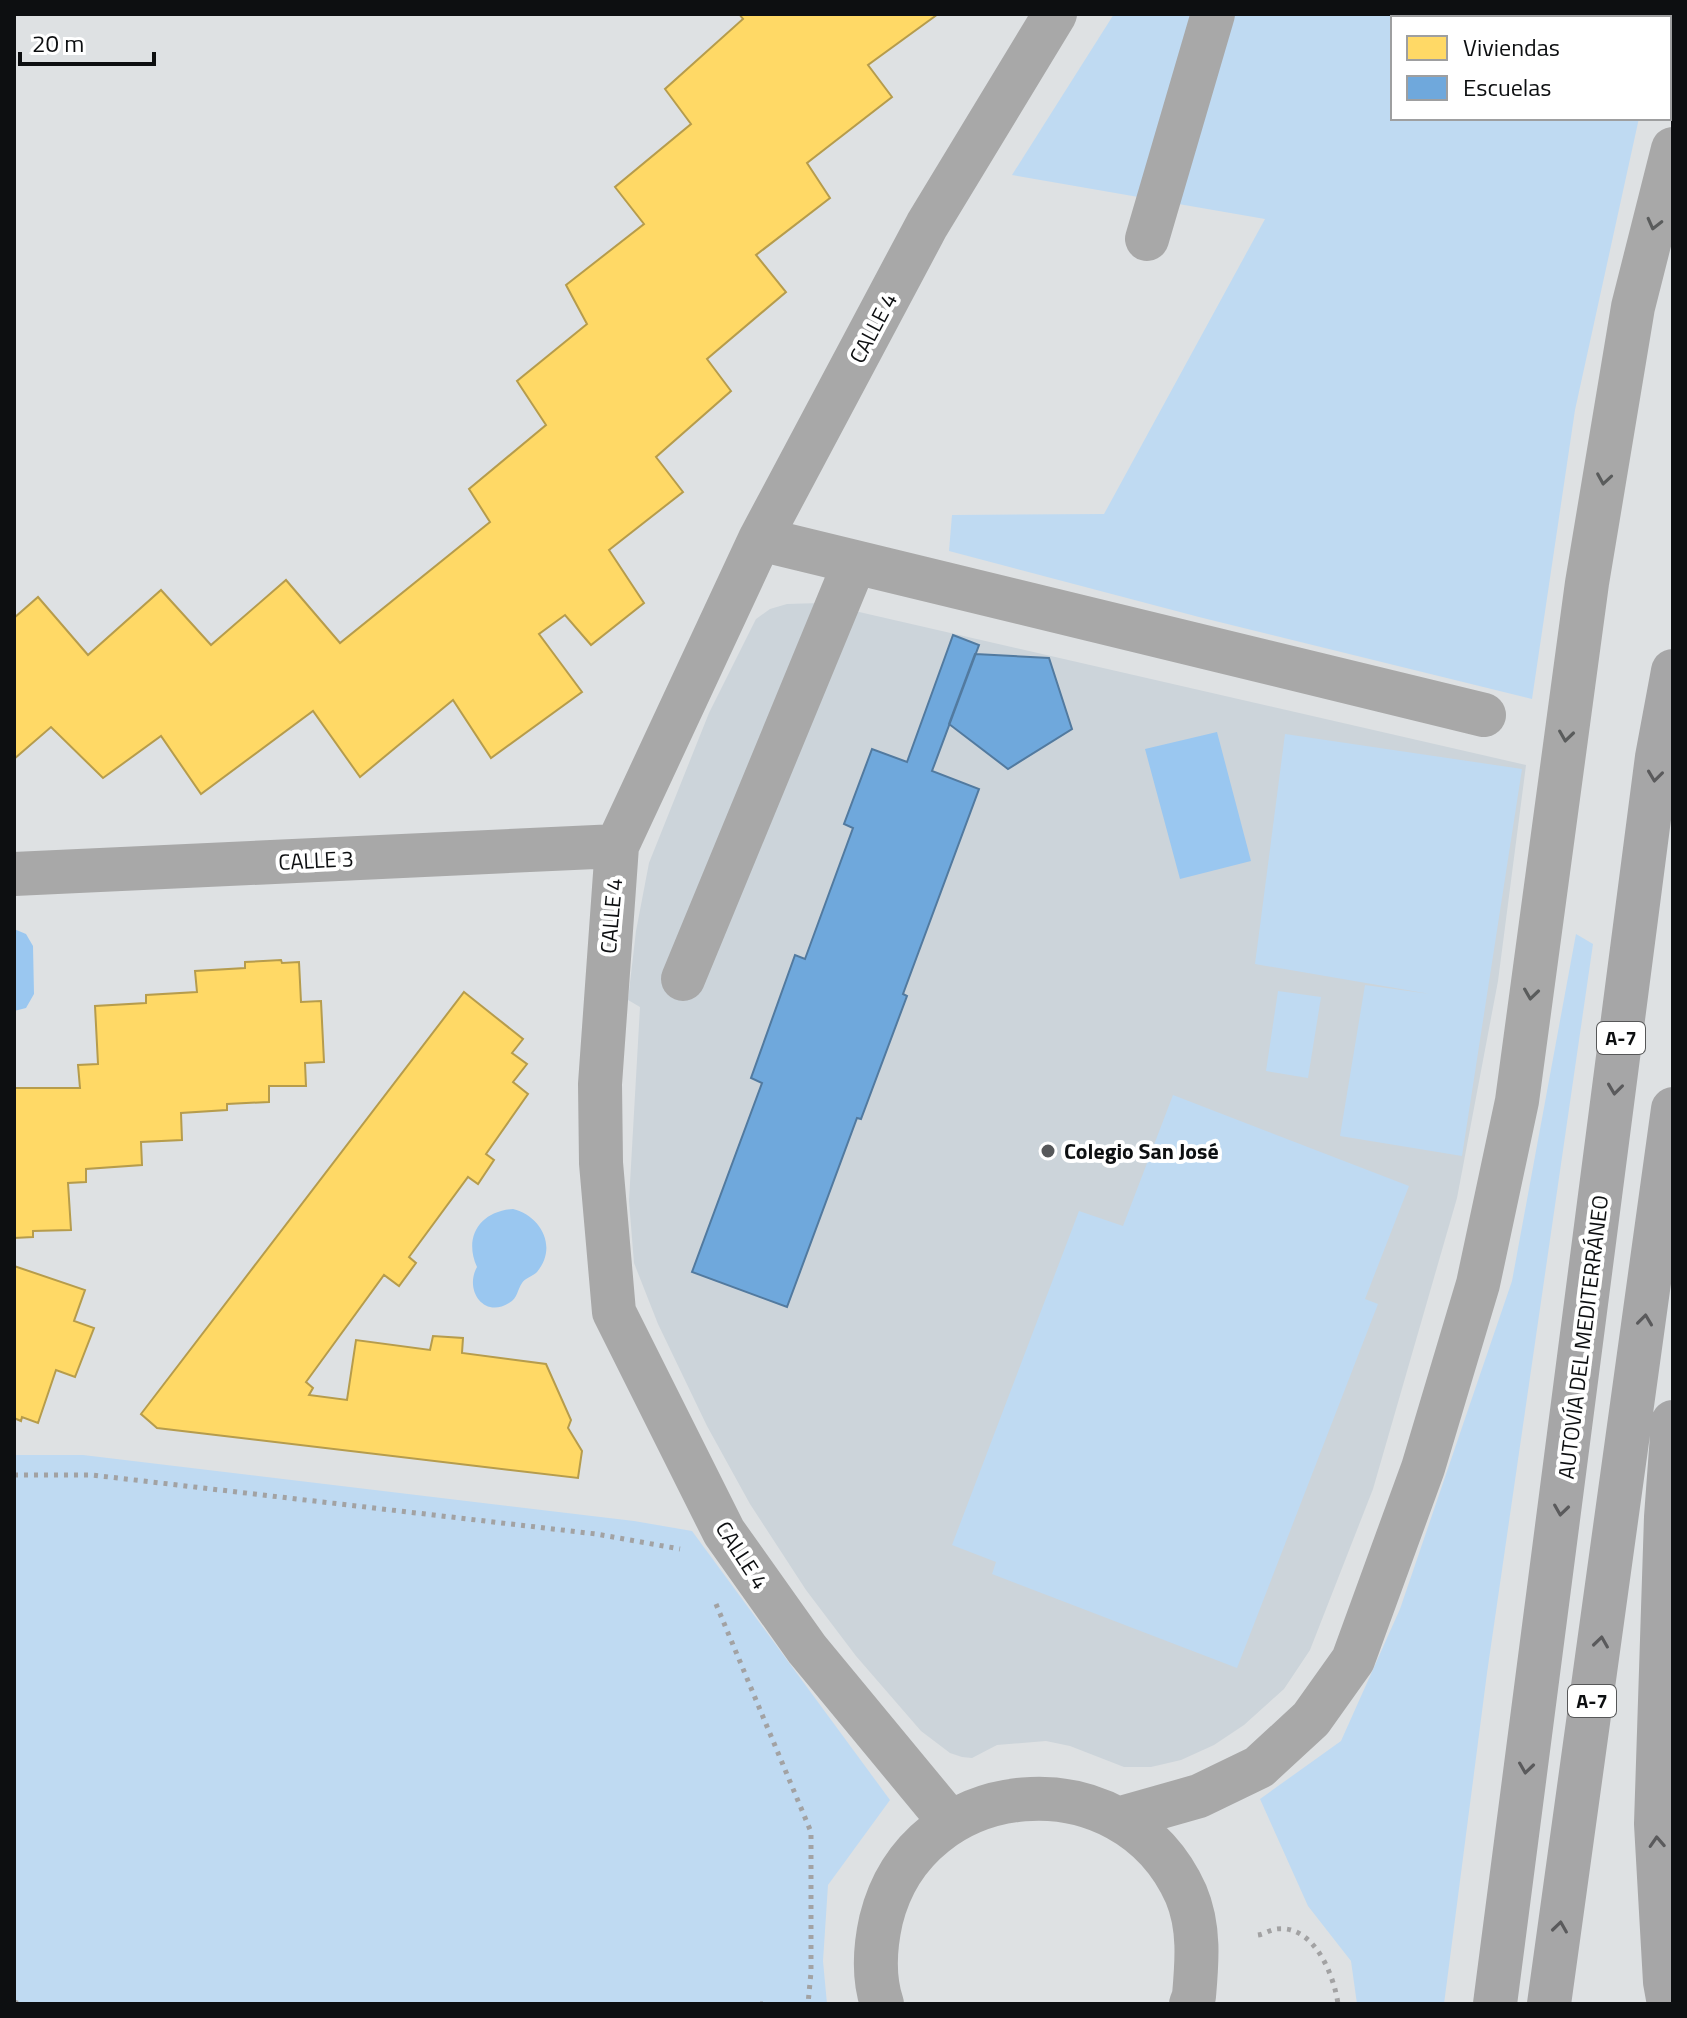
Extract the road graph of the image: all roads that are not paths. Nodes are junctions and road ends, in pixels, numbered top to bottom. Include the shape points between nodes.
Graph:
1 (1055, 14) edge
2 (1213, 14) edge
3 (1673, 149) edge
4 (1147, 239) dead end
5 (760, 539) junction
6 (855, 562) junction
7 (1673, 671) edge
8 (1484, 715) dead end
9 (617, 846) junction
10 (14, 874) edge
11 (683, 979) dead end
12 (1673, 1109) edge
13 (1673, 1422) edge
14 (1118, 1819) junction
15 (950, 1822) junction
16 (878, 2001) edge
17 (1191, 2004) edge
18 (1495, 2004) edge
19 (1549, 2004) edge
20 (1669, 2004) edge

1 - 5 street, CALLE 4 via 927,225
2 - 4 street
3 -> 14 street via 1633,307 1590,568 1517,1101 1478,1284 1423,1468 1353,1660 1311,1719 1259,1767 1199,1796
5 - 6 street
5 - 9 street, CALLE 4
6 - 8 street
6 - 11 street
7 -> 18 highway, AUTOVÍA DEL MEDITERRÁNEO / A-7 via 1655,773
9 - 10 street, CALLE 3
9 - 15 street, CALLE 4 via 600,1084 614,1312 724,1532 807,1649
19 -> 12 highway, A-7
20 -> 13 highway via 1656,1824
14 - 15 street via 1078,1802 1034,1797 990,1804
14 - 17 street via 1158,1852 1186,1895 1198,1945
15 - 16 street via 913,1855 887,1897 875,1946

